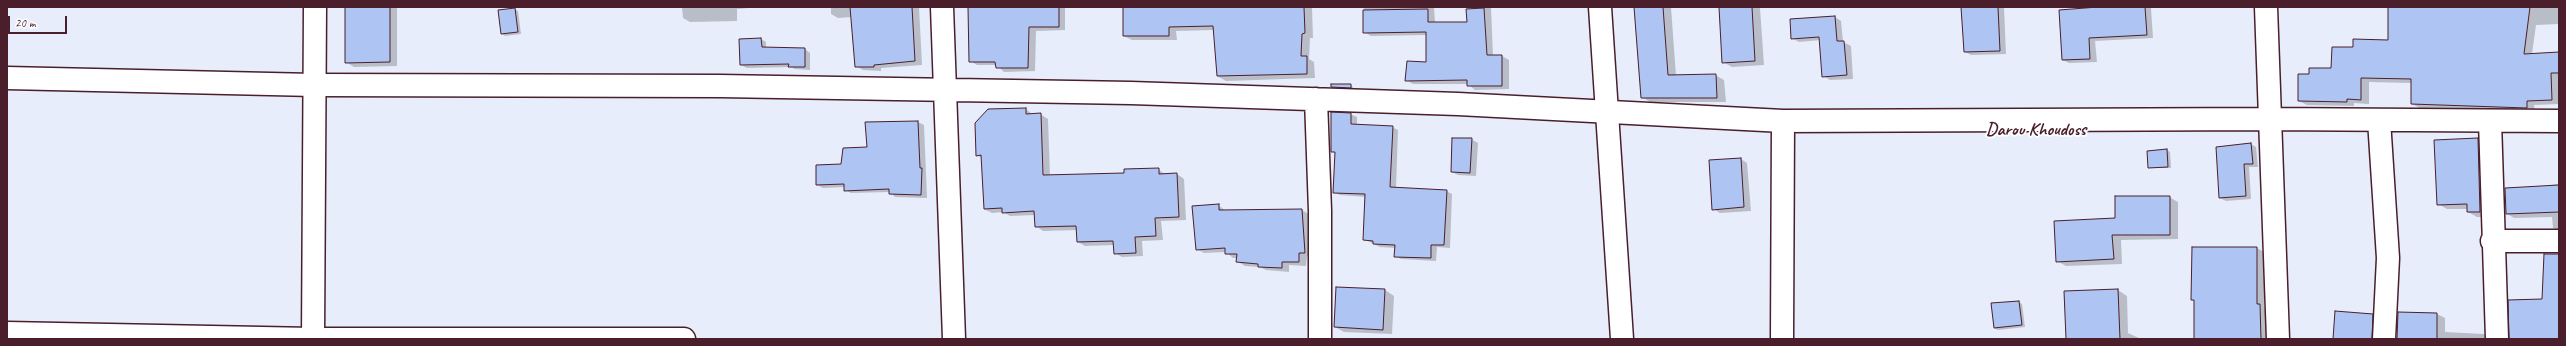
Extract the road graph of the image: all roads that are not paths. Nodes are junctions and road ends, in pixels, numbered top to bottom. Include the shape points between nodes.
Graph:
1 (315, 7) edge
2 (942, 7) edge
3 (1600, 7) edge
4 (2266, 7) edge
5 (7, 78) edge
6 (314, 85) junction
7 (944, 89) junction
8 (1316, 99) junction
9 (1607, 111) junction
10 (2269, 119) junction
11 (2379, 120) junction
12 (1783, 121) junction
13 (2490, 121) junction
14 (2559, 121) edge
15 (2492, 241) junction
16 (2559, 241) edge
17 (7, 334) edge
18 (313, 339) edge
19 (684, 339) edge
20 (954, 339) edge
21 (1320, 339) edge
22 (1622, 339) edge
23 (1782, 339) edge
24 (2278, 339) edge
25 (2384, 339) edge
26 (2497, 339) edge

1 - 6 street
2 - 7 street
3 - 9 street
4 - 10 street
5 - 6 street
6 - 7 street
6 - 18 street
7 - 8 street
7 - 20 street
8 - 9 street
8 - 21 street via 1320,211
9 - 12 street
9 - 22 street
10 - 11 street
10 - 12 street
10 - 24 street
11 - 13 street
11 - 25 street via 2388,251
12 - 23 street
13 - 14 street
13 - 15 street
15 - 16 street
15 - 26 street
17 - 18 street
18 - 19 street

